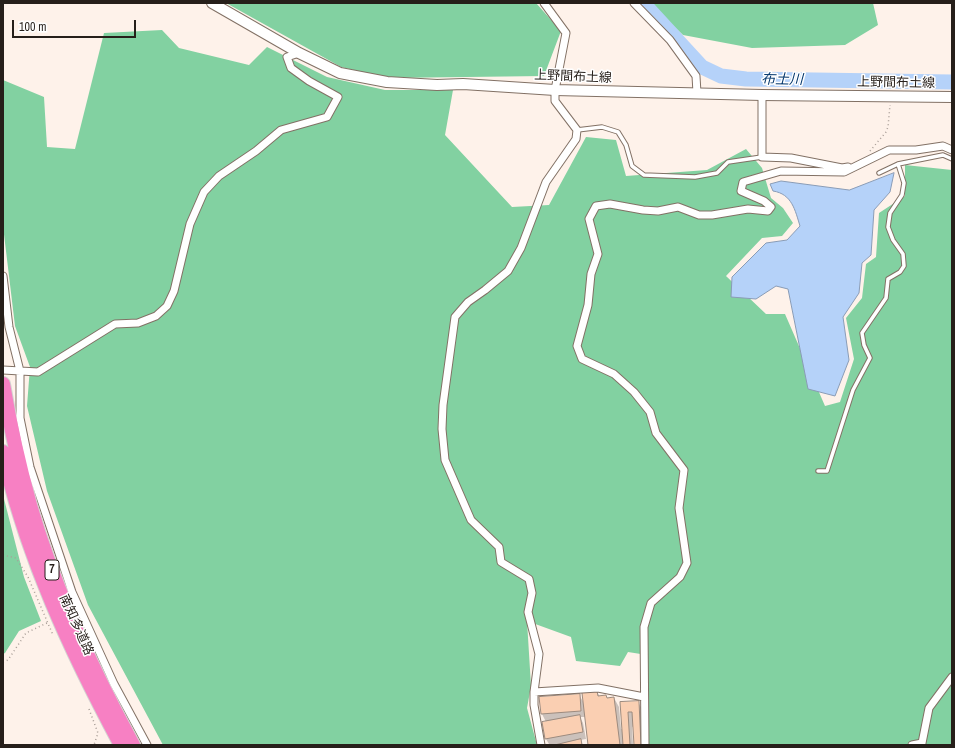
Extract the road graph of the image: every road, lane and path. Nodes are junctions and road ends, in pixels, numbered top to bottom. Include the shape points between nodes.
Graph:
1 (212, 3) edge
2 (544, 3) edge
3 (634, 3) edge
4 (299, 54) junction
5 (555, 90) junction
6 (697, 94) junction
7 (762, 95) junction
8 (890, 96) junction
9 (952, 97) edge
10 (577, 130) junction
11 (952, 150) edge
12 (762, 157) junction
13 (952, 159) edge
14 (898, 164) junction
15 (856, 165) junction
16 (879, 173) dead end
17 (3, 276) edge
18 (3, 370) edge
19 (20, 371) junction
20 (3, 384) edge
21 (3, 452) edge
22 (818, 471) dead end
23 (3, 555) edge
24 (3, 662) edge
25 (952, 677) edge
26 (534, 692) junction
27 (644, 697) junction
28 (121, 745) edge
29 (133, 745) edge
30 (147, 745) edge
31 (541, 745) edge
32 (645, 745) edge
33 (912, 745) edge

1 - 4 main road, 上野間布土線
2 - 5 street via 566,33
3 - 6 street via 670,40 696,76
4 - 5 main road, 上野間布土線 via 340,73 387,82
4 - 19 street via 287,57 291,68 338,97 327,117 281,130 219,176 204,192 190,224 174,291 167,306 156,316 138,323 115,324 38,372
5 - 6 main road, 上野間布土線
5 - 10 street via 555,101
6 - 7 main road, 上野間布土線
7 - 8 main road, 上野間布土線
7 - 12 street
8 - 9 main road, 上野間布土線
8 - 15 path via 886,132
10 - 12 lane via 602,127 618,132 626,145 632,166 644,174 695,177 717,173 728,162
10 - 26 street via 576,139 546,182 521,248 508,271 468,302 455,317 443,406 445,460 471,520 499,547 501,562 529,579 532,593 528,612 539,654
11 - 15 street via 943,146 889,150
12 - 15 street via 791,158 842,168
13 - 14 lane via 943,155
14 - 16 lane
14 - 22 lane via 904,183 902,195 890,213 888,227 903,254 904,266 900,272 888,279 886,298 862,333 864,346 870,358 853,390 827,470
15 - 27 street via 844,172 781,171 743,182 741,191 764,201 771,207 768,211 748,209 699,215 678,206 658,211 610,204 596,206 589,219 598,254 591,274 588,305 577,346 582,359 614,374 634,392 650,412 656,432 684,470 679,508 687,563 680,577 651,603 644,627
17 - 19 street via 9,327
18 - 19 street
19 - 30 street via 20,418 30,467 70,585 114,684
20 - 29 highway, 南知多道路 / 7 via 17,456 45,551 80,638
21 - 28 highway, 南知多道路 / 7 via 18,508 46,588 69,642
23 - 24 path via 16,558 28,577 47,623 26,633 8,660
25 - 33 street via 929,708 922,743
26 - 27 street via 598,688
26 - 31 street
27 - 32 street

